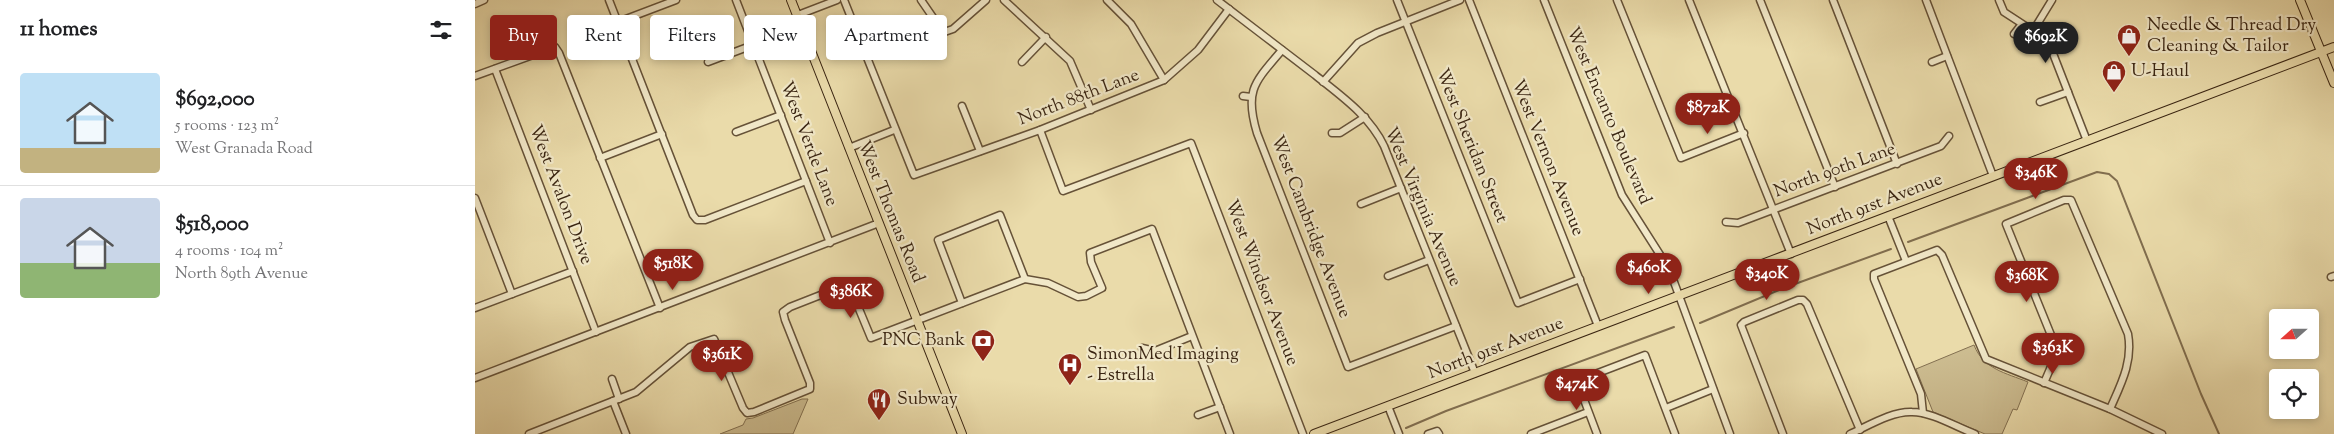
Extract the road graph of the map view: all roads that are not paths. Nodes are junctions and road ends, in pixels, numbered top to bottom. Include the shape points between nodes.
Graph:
1 (609, 0) edge
2 (676, 0) edge
3 (736, 0) edge
4 (791, 0) edge
5 (837, 0) edge
6 (844, 0) edge
7 (921, 0) edge
8 (986, 0) edge
9 (1004, 0) edge
10 (1107, 0) edge
11 (1217, 0) edge
12 (1397, 0) edge
13 (1459, 0) edge
14 (1469, 0) edge
15 (1544, 0) edge
16 (1617, 0) edge
17 (1689, 0) edge
18 (1761, 0) edge
19 (1833, 0) edge
20 (1926, 0) edge
21 (1999, 0) edge
22 (2051, 0) edge
23 (2301, 0) edge
24 (1229, 9) junction
25 (615, 15) edge
26 (636, 15) edge
27 (797, 15) edge
28 (800, 15) edge
29 (931, 15) edge
30 (744, 21) edge
31 (1406, 21) junction
32 (2021, 24) junction
33 (2033, 30) junction
34 (947, 31) edge
35 (2014, 34) dead end
36 (1045, 37) junction
37 (2334, 47) edge
38 (744, 48) edge
39 (1282, 50) junction
40 (2321, 51) junction
41 (1947, 56) junction
42 (633, 60) edge
43 (759, 60) edge
44 (814, 60) edge
45 (708, 62) dead end
46 (1022, 62) dead end
47 (1932, 62) dead end
48 (495, 69) junction
49 (475, 76) edge
50 (1164, 80) junction
51 (1323, 82) junction
52 (2334, 83) edge
53 (2068, 92) junction
54 (1243, 96) dead end
55 (1251, 97) junction
56 (2040, 102) dead end
57 (962, 106) dead end
58 (1091, 110) junction
59 (781, 115) junction
60 (1365, 117) junction
61 (894, 130) junction
62 (1040, 130) junction
63 (736, 132) dead end
64 (1332, 132) dead end
65 (1744, 133) junction
66 (662, 134) junction
67 (1949, 136) dead end
68 (2087, 141) junction
69 (849, 148) junction
70 (980, 151) junction
71 (600, 158) junction
72 (1897, 164) junction
73 (1993, 176) junction
74 (807, 181) junction
75 (1835, 187) junction
76 (1401, 188) junction
77 (475, 198) edge
78 (1361, 204) dead end
79 (1774, 209) junction
80 (1889, 216) junction
81 (1726, 222) dead end
82 (879, 223) junction
83 (830, 243) junction
84 (1791, 254) junction
85 (1429, 260) junction
86 (1906, 261) junction
87 (573, 271) junction
88 (1388, 276) dead end
89 (1025, 279) junction
90 (1580, 279) junction
91 (512, 294) junction
92 (1679, 296) junction
93 (963, 303) junction
94 (475, 308) edge
95 (660, 308) junction
96 (918, 321) junction
97 (1456, 326) junction
98 (1598, 326) junction
99 (596, 332) junction
100 (1193, 336) junction
101 (1142, 348) dead end
102 (1475, 373) junction
103 (475, 378) edge
104 (612, 379) dead end
105 (2044, 383) junction
106 (1713, 389) junction
107 (616, 400) junction
108 (1388, 406) junction
109 (1220, 407) junction
110 (1666, 408) junction
111 (2110, 409) junction
112 (1588, 412) junction
113 (1923, 413) junction
114 (1198, 415) dead end
115 (1859, 430) junction
116 (545, 431) edge
117 (1438, 432) edge
118 (529, 434) edge
119 (626, 434) edge
120 (962, 434) edge
121 (1230, 434) edge
122 (1303, 434) edge
123 (1313, 434) edge
124 (1399, 434) edge
125 (1428, 434) edge
126 (1531, 434) edge
127 (1597, 434) edge
128 (1675, 434) edge
129 (1730, 434) edge
130 (1783, 434) edge
131 (1849, 434) edge
132 (1975, 434) edge
133 (2162, 434) edge

1 - 25 street
2 - 26 street
3 - 30 street, West Verde Lane
4 - 27 main road, West Thomas Road
5 - 28 street
6 - 61 street
7 - 29 street
8 - 34 street
9 - 36 street
10 - 50 street via 1131,24
11 - 24 street, West Virginia Avenue
12 - 31 street, West Sheridan Street
13 - 31 street
14 - 90 street, West Vernon Avenue
15 - 92 street, West Encanto Boulevard via 1623,196 1664,262
16 - 65 street via 1681,158
17 - 65 street
18 - 75 street
19 - 72 street
20 - 41 street
21 - 32 street via 2003,12
22 - 33 street
23 - 40 main road
24 - 39 street, West Virginia Avenue
24 - 50 street, North 88th Lane via 1198,50
31 - 51 street via 1358,43
31 - 90 street, West Sheridan Street via 1518,303
32 - 33 street
32 - 35 street
33 - 53 street via 2052,51
36 - 46 street
36 - 58 street via 1070,60
37 - 40 main road, North 91st Avenue
38 - 45 street
39 - 51 street, West Virginia Avenue
39 - 55 street via 1258,80
40 - 52 main road
40 - 68 main road, North 91st Avenue
41 - 47 street
41 - 73 street
42 - 66 street
43 - 59 street, West Verde Lane
44 - 69 main road, West Thomas Road
48 - 49 street
48 - 71 street via 555,47
48 - 87 street, West Avalon Drive
50 - 58 street, North 88th Lane
51 - 60 street, West Virginia Avenue
53 - 56 street
53 - 68 street
54 - 55 street
55 - 97 street, West Cambridge Avenue via 1257,133 1348,367
57 - 70 street
58 - 62 street, North 88th Lane
59 - 63 street
59 - 74 street, West Verde Lane
60 - 64 street via 1346,131
60 - 76 street, West Virginia Avenue via 1381,139
61 - 69 street
61 - 70 street, North 88th Lane via 913,175
62 - 70 street, North 88th Lane
62 - 122 street, West Windsor Avenue via 1063,191 1191,143
65 - 79 street
66 - 71 street
66 - 74 street via 697,220 705,220
67 - 72 street, North 90th Lane via 1941,146
68 - 73 main road, North 91st Avenue
69 - 82 main road, West Thomas Road
71 - 95 street
72 - 75 street, North 90th Lane
73 - 80 main road, North 91st Avenue
74 - 83 street, West Verde Lane
75 - 79 street, North 90th Lane
76 - 78 street
76 - 85 street, West Virginia Avenue
77 - 91 street
79 - 81 street, North 90th Lane via 1739,223
79 - 84 street
80 - 84 main road, North 91st Avenue
80 - 86 street
82 - 83 street
82 - 96 main road, West Thomas Road
83 - 95 street
84 - 92 main road, North 91st Avenue
85 - 88 street
85 - 97 street, West Virginia Avenue
86 - 105 street via 1937,250 1986,358
86 - 113 street via 1874,274 1874,279 1921,394
87 - 91 street
87 - 99 street, West Avalon Drive
89 - 93 street
89 - 93 street via 1000,215 938,240
89 - 100 street via 1048,283 1078,297 1086,296 1102,288 1090,253 1152,229
90 - 98 street, West Vernon Avenue
91 - 94 street
92 - 98 main road, North 91st Avenue
92 - 106 street, West Encanto Boulevard
93 - 96 street
95 - 99 street
96 - 107 street via 871,338 852,292 841,287 783,312 810,389 747,413 714,339 690,346 642,389
96 - 120 main road, West Thomas Road
97 - 102 street, West Virginia Avenue
98 - 102 main road, North 91st Avenue
99 - 103 street
100 - 101 street via 1155,351
100 - 109 street
102 - 108 main road, North 91st Avenue
104 - 107 street
105 - 111 street
105 - 111 street via 2053,362 2053,340 2006,224 2071,200 2129,340 2129,365
106 - 110 street
106 - 129 street, West Encanto Boulevard
107 - 116 street
107 - 119 street
108 - 123 main road, North 91st Avenue
108 - 124 street
109 - 114 street
109 - 121 street
110 - 112 street via 1645,355 1577,381
110 - 128 street
111 - 133 street
112 - 126 street
112 - 127 street
113 - 115 street via 1903,412
113 - 132 street
115 - 130 street via 1807,304 1798,300 1741,326
115 - 131 street
116 - 118 street
117 - 125 street

